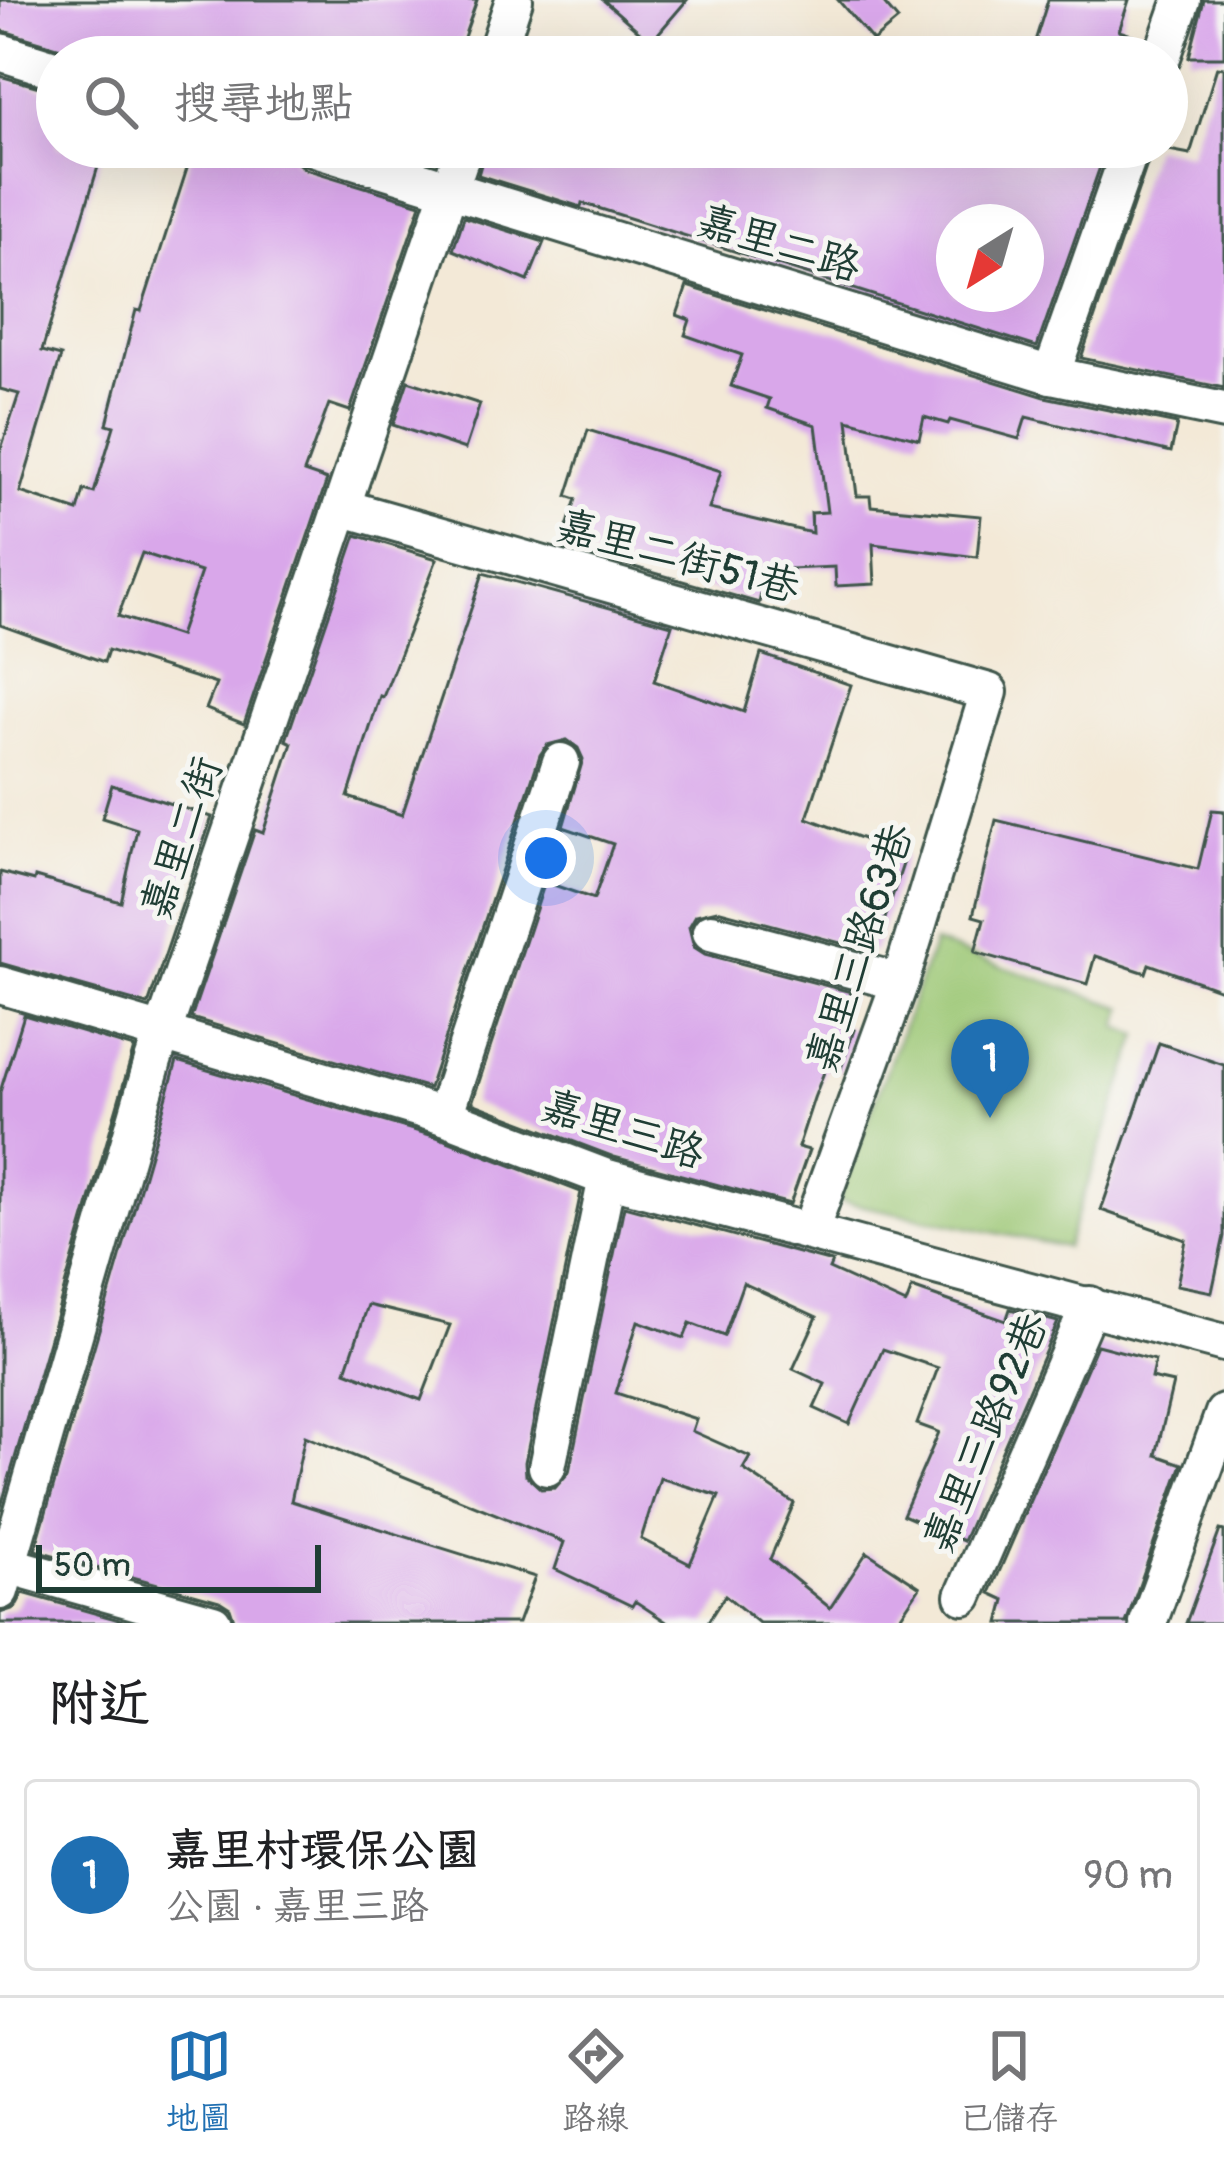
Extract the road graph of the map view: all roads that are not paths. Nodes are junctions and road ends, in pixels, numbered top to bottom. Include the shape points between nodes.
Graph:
1 (514, 0) edge
2 (1182, 0) edge
3 (501, 36) edge
4 (1169, 36) edge
5 (0, 52) edge
6 (36, 63) edge
7 (381, 168) edge
8 (457, 168) edge
9 (1124, 168) edge
10 (450, 189) junction
11 (1051, 375) junction
12 (1224, 411) edge
13 (344, 508) junction
14 (988, 692) joint
15 (562, 762) dead end
16 (711, 932) dead end
17 (900, 982) junction
18 (0, 985) edge
19 (162, 1032) junction
20 (444, 1116) junction
21 (607, 1178) junction
22 (810, 1231) junction
23 (1090, 1305) junction
24 (1224, 1342) edge
25 (1224, 1413) edge
26 (547, 1468) dead end
27 (3, 1573) edge
28 (964, 1596) dead end
29 (212, 1623) edge
30 (1148, 1623) edge

1 - 3 street
2 - 4 street
5 - 6 street
7 - 10 street, 嘉里二路
8 - 10 street, 嘉里二街
9 - 11 street
10 - 11 street, 嘉里二路
10 - 13 street, 嘉里二街
11 - 12 street, 嘉里二路
13 - 14 street, 嘉里二街51巷
13 - 19 street, 嘉里二街
14 - 17 street, 嘉里三路63巷
15 - 20 street
16 - 17 street
17 - 22 street, 嘉里三路63巷
18 - 19 street, 嘉里三路
19 - 20 street, 嘉里三路
19 - 27 street, 嘉里二街
20 - 21 street, 嘉里三路
21 - 22 street, 嘉里三路
21 - 26 street
22 - 23 street, 嘉里三路
23 - 24 street, 嘉里三路
23 - 28 street, 嘉里三路92巷
25 - 30 street
27 - 29 street

